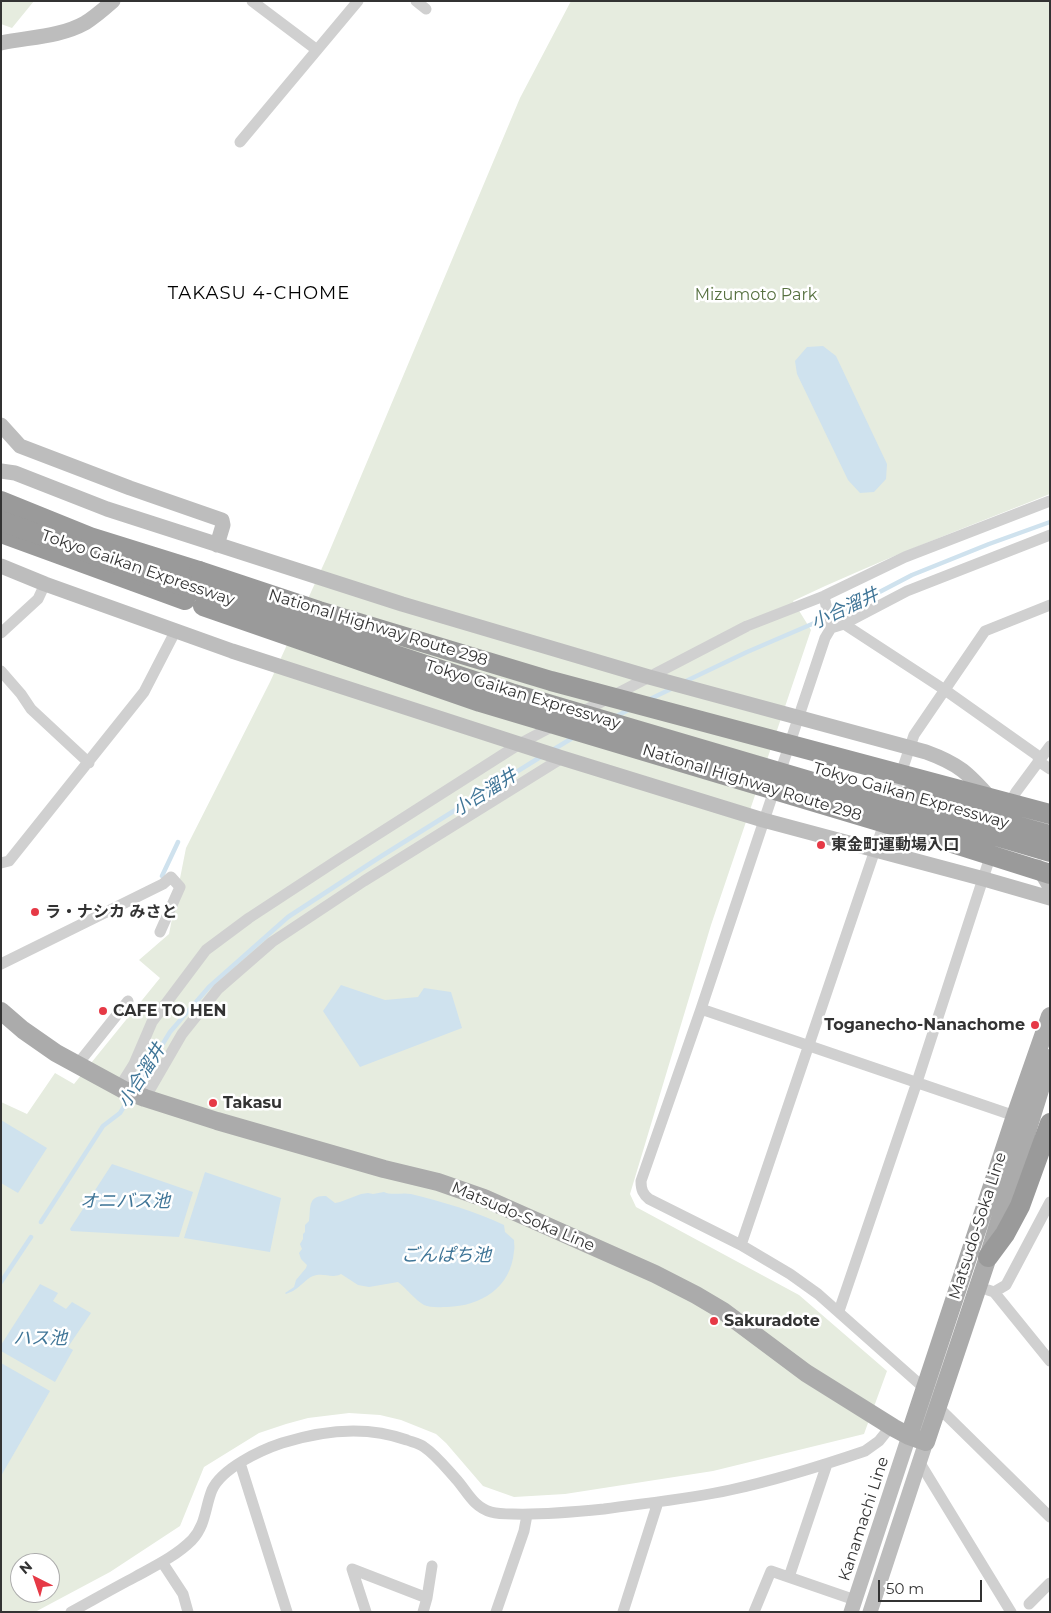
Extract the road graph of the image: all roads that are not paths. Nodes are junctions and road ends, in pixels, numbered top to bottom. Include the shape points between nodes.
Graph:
1 (112, 1) edge
2 (252, 1) edge
3 (358, 1) edge
4 (416, 1) edge
5 (426, 9) dead end
6 (1, 43) edge
7 (317, 50) junction
8 (240, 142) dead end
9 (1, 425) edge
10 (1, 471) edge
11 (1050, 501) edge
12 (1, 502) edge
13 (1, 507) edge
14 (1, 521) edge
15 (1, 533) edge
16 (1050, 535) edge
17 (217, 545) junction
18 (1, 566) edge
19 (46, 584) junction
20 (824, 596) junction
21 (1050, 605) edge
22 (844, 624) junction
23 (831, 628) junction
24 (176, 630) junction
25 (1, 633) edge
26 (1, 671) edge
27 (648, 677) junction
28 (945, 690) junction
29 (798, 717) junction
30 (521, 743) junction
31 (1050, 746) edge
32 (910, 747) junction
33 (560, 757) junction
34 (1039, 760) junction
35 (89, 763) junction
36 (1050, 770) edge
37 (1004, 813) junction
38 (1050, 814) edge
39 (763, 820) junction
40 (1050, 835) edge
41 (874, 849) junction
42 (1050, 852) edge
43 (1, 863) edge
44 (1050, 874) edge
45 (984, 879) junction
46 (1050, 887) edge
47 (1050, 898) edge
48 (160, 932) dead end
49 (1, 964) edge
50 (128, 1001) dead end
51 (701, 1009) junction
52 (1, 1011) edge
53 (1050, 1016) edge
54 (808, 1046) junction
55 (1050, 1058) edge
56 (77, 1065) junction
57 (917, 1082) junction
58 (121, 1089) junction
59 (143, 1097) junction
60 (1015, 1116) junction
61 (1050, 1123) edge
62 (1050, 1202) edge
63 (741, 1245) junction
64 (988, 1257) junction
65 (986, 1289) junction
66 (839, 1311) junction
67 (1050, 1361) edge
68 (924, 1388) junction
69 (938, 1407) junction
70 (891, 1426) junction
71 (909, 1436) junction
72 (926, 1442) junction
73 (240, 1463) junction
74 (920, 1463) junction
75 (827, 1464) junction
76 (658, 1502) junction
77 (527, 1515) junction
78 (1050, 1518) edge
79 (162, 1562) junction
80 (432, 1566) dead end
81 (789, 1577) junction
82 (1050, 1584) edge
83 (427, 1598) junction
84 (1029, 1604) dead end
85 (853, 1606) edge
86 (72, 1612) edge
87 (188, 1612) edge
88 (287, 1612) edge
89 (366, 1612) edge
90 (423, 1612) edge
91 (496, 1612) edge
92 (623, 1612) edge
93 (754, 1612) edge
94 (870, 1612) edge
95 (1011, 1612) edge

1 - 6 street via 84,23 70,29
2 - 7 street
3 - 7 street
4 - 5 street
7 - 8 street
9 - 17 street via 20,446 222,520
10 - 17 street via 15,473 107,509
11 - 20 street via 905,557
12 - 38 highway, National Highway Route 298, bridge via 90,537 551,681
13 - 40 highway, Tokyo Gaikan Expressway, bridge via 185,576 528,688
14 - 42 highway, Tokyo Gaikan Expressway, bridge via 157,577 511,693
15 - 44 highway, National Highway Route 298, bridge via 480,702
16 - 22 street via 907,591
17 - 27 street
18 - 19 street
19 - 24 street
19 - 25 street via 38,599
20 - 23 street
20 - 27 street via 739,630
21 - 28 street via 985,631
22 - 23 street
22 - 28 street
23 - 29 street
24 - 30 street via 232,651
24 - 35 street via 144,692
26 - 35 street via 31,709
27 - 29 street
27 - 30 street
28 - 32 street via 914,735
28 - 34 street
29 - 32 street
29 - 39 street
30 - 33 street
30 - 58 street via 249,918 206,950 152,1022
31 - 34 street
32 - 37 street via 943,758 960,768
32 - 41 street
33 - 39 street
33 - 59 street via 272,942 218,989 182,1034
34 - 36 street
34 - 37 street
35 - 43 street via 9,861
37 - 45 street
37 - 46 street
39 - 41 street
39 - 51 street
41 - 45 street
41 - 54 street
45 - 47 street
45 - 57 street
48 - 49 street via 180,887 171,877 163,884
50 - 56 street
51 - 54 street
51 - 63 street via 641,1187 649,1199
52 - 56 main road, Matsudo-Soka Line via 23,1030
53 - 60 main road, Matsudo-Soka Line
54 - 57 street
54 - 63 street
55 - 64 main road, Matsudo-Soka Line
56 - 58 main road, Matsudo-Soka Line
57 - 60 street
57 - 66 street
58 - 59 main road, Matsudo-Soka Line
59 - 70 main road, Matsudo-Soka Line via 438,1182 501,1205 696,1295 742,1324 806,1372
60 - 68 main road, Matsudo-Soka Line
61 - 64 highway via 1020,1206
62 - 65 street via 1006,1285
63 - 66 street via 790,1274
64 - 65 main road, Matsudo-Soka Line
65 - 67 street
65 - 69 main road, Matsudo-Soka Line
66 - 68 street
68 - 71 main road, Matsudo-Soka Line
69 - 72 main road, Matsudo-Soka Line
69 - 78 street
70 - 71 main road, Matsudo-Soka Line
70 - 75 street via 871,1447
71 - 72 main road, Matsudo-Soka Line
71 - 85 street, Kanamachi Line
72 - 74 street
73 - 77 street via 302,1437 357,1430 382,1432 422,1445 458,1481 476,1506 494,1513
73 - 79 street via 216,1482 205,1518 193,1539
73 - 88 street
74 - 94 street
74 - 95 street
75 - 76 street via 744,1487
75 - 81 street
76 - 77 street
76 - 92 street
77 - 91 street
79 - 86 street
79 - 87 street via 183,1594
80 - 83 street
81 - 85 street
81 - 93 street via 771,1571
82 - 84 street
83 - 89 street via 352,1569
83 - 90 street

